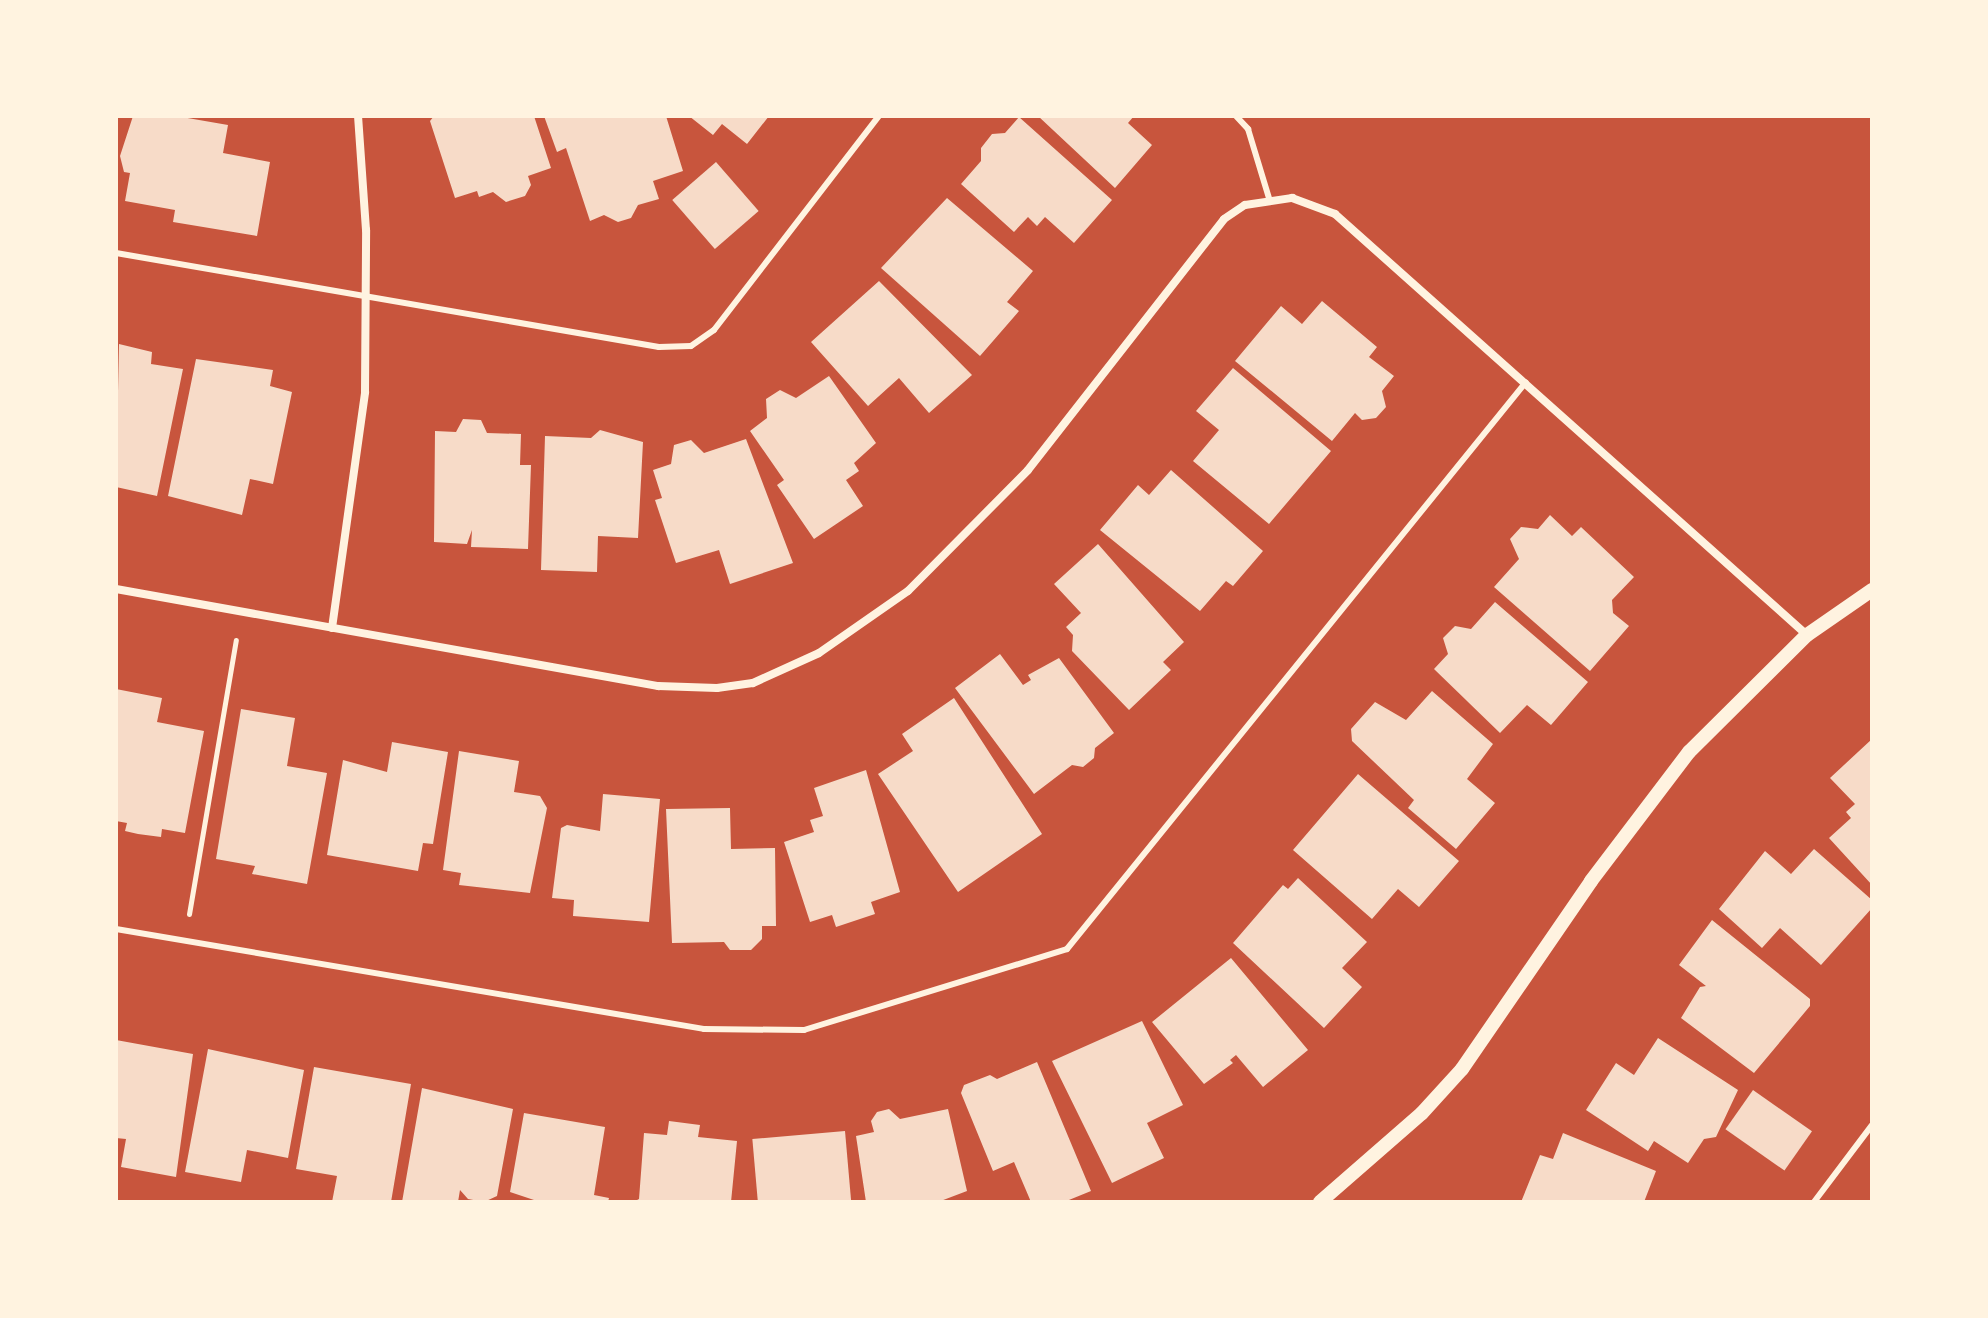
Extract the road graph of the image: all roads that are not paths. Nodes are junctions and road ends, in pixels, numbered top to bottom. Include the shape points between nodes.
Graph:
1 (358, 116) edge
2 (879, 116) edge
3 (1236, 116) edge
4 (1269, 198) junction
5 (116, 253) edge
6 (367, 295) junction
7 (1526, 382) junction
8 (116, 589) edge
9 (1872, 590) edge
10 (332, 628) junction
11 (1807, 635) junction
12 (116, 929) edge
13 (1872, 1125) edge
14 (1320, 1202) edge
15 (1814, 1202) edge

1 - 6 street
2 - 6 lane via 714,330 691,346 659,347
3 - 4 lane via 1248,129
4 - 7 street via 1314,203 1335,214
4 - 10 street via 1224,219 976,529 908,591 785,671 717,688 658,686
5 - 6 lane
6 - 10 street via 357,469
7 - 11 street
7 - 12 lane via 1067,949 804,1030 704,1029
8 - 10 street
9 - 11 street
11 - 14 street via 1689,752 1591,881 1462,1069 1422,1113
13 - 15 lane

